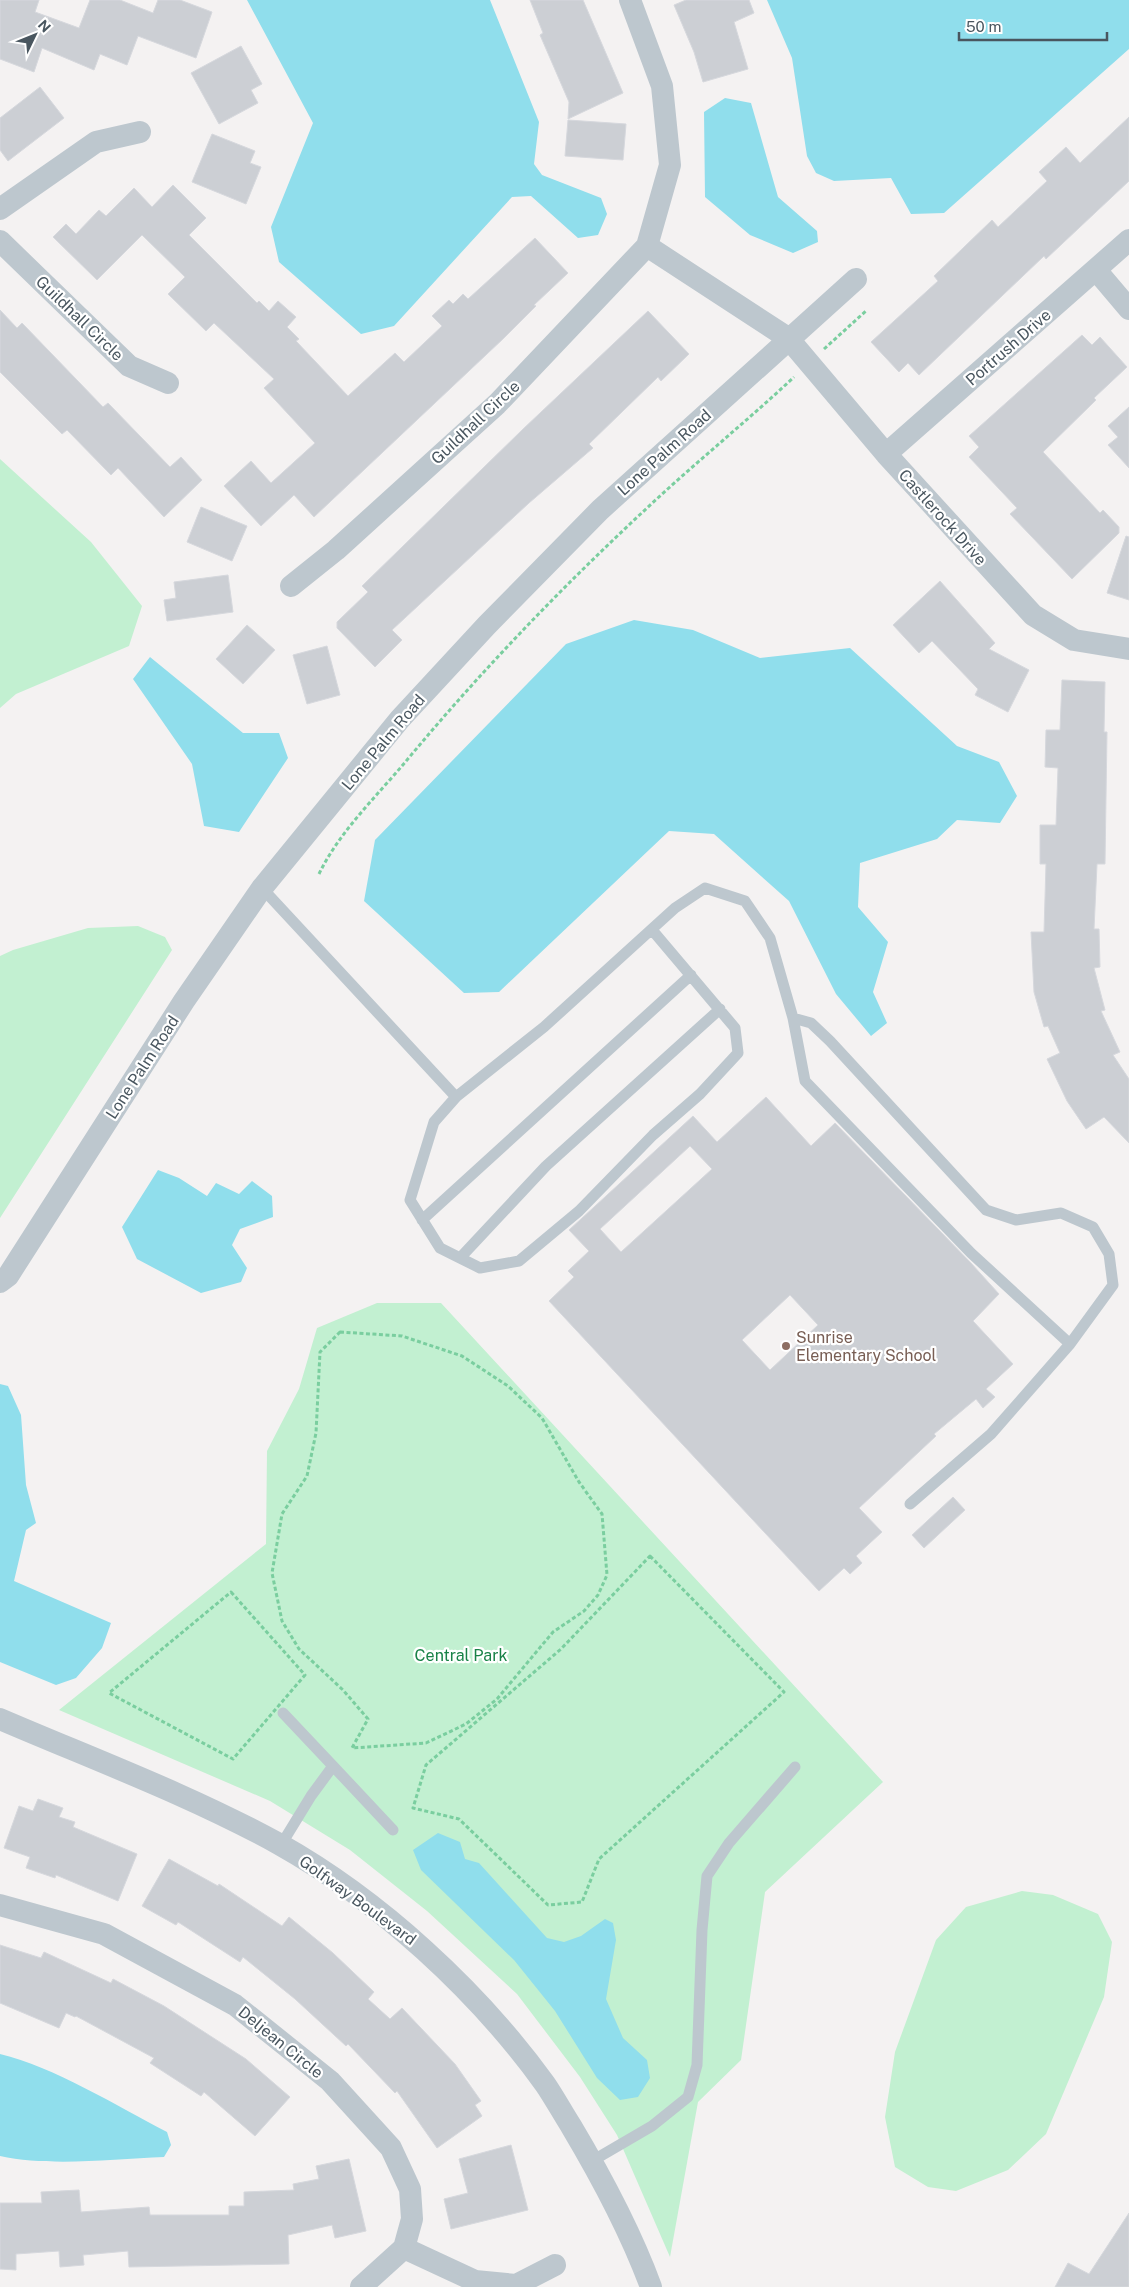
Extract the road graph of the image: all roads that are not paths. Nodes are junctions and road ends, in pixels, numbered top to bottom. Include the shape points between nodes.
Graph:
1 (630, 0) edge
2 (140, 132) dead end
3 (0, 210) edge
4 (1129, 240) edge
5 (0, 241) edge
6 (647, 246) junction
7 (1096, 270) junction
8 (856, 279) dead end
9 (1129, 309) edge
10 (788, 338) junction
11 (168, 383) dead end
12 (886, 454) junction
13 (291, 586) dead end
14 (1129, 648) edge
15 (262, 888) junction
16 (652, 931) junction
17 (691, 975) junction
18 (720, 1009) junction
19 (792, 1018) junction
20 (456, 1097) junction
21 (422, 1220) junction
22 (460, 1258) junction
23 (0, 1282) edge
24 (1070, 1344) junction
25 (910, 1504) dead end
26 (283, 1712) dead end
27 (0, 1719) edge
28 (333, 1766) junction
29 (795, 1767) dead end
30 (393, 1830) dead end
31 (281, 1845) junction
32 (0, 1905) edge
33 (592, 2161) junction
34 (404, 2248) junction
35 (555, 2264) dead end
36 (361, 2287) edge
37 (651, 2287) edge

1 - 6 street, Guildhall Circle via 662,86 670,165
2 - 3 street via 96,142
4 - 7 street, Portrush Drive
5 - 11 street, Guildhall Circle via 129,366
6 - 10 street
6 - 13 street, Guildhall Circle via 497,404 336,550
7 - 9 street
7 - 12 street, Portrush Drive
8 - 10 street, Lone Palm Road
10 - 12 street, Castlerock Drive
10 - 15 street, Lone Palm Road via 600,510 487,624 400,719
12 - 14 street, Castlerock Drive via 1033,615 1074,640
15 - 20 lane
15 - 23 street, Lone Palm Road via 184,1001 8,1276
16 - 17 lane
16 - 19 lane via 675,908 705,888 745,901 770,938
16 - 20 lane via 544,1026
17 - 18 lane
17 - 21 lane
18 - 22 lane via 546,1166
18 - 22 lane via 735,1028 738,1053 579,1211 519,1261 480,1268
19 - 24 lane via 805,1081 971,1253
19 - 24 lane via 811,1023 830,1041 986,1210 1016,1220 1060,1213 1093,1227 1109,1254 1112,1285
20 - 21 lane via 434,1122 410,1200
21 - 22 lane via 440,1248
24 - 25 lane via 991,1434
26 - 28 lane
27 - 31 street, Golfway Boulevard via 214,1811
28 - 30 lane
28 - 31 lane
29 - 33 lane via 729,1843 707,1876 697,2065 688,2097 652,2126
31 - 33 street, Golfway Boulevard via 354,1893 422,1947 492,2020 545,2084
32 - 34 street, Deljean Circle via 104,1934 235,2004 330,2081 391,2148 410,2189 412,2218
33 - 37 street, Golfway Boulevard via 634,2241
34 - 35 street via 475,2280 516,2285
34 - 36 street

